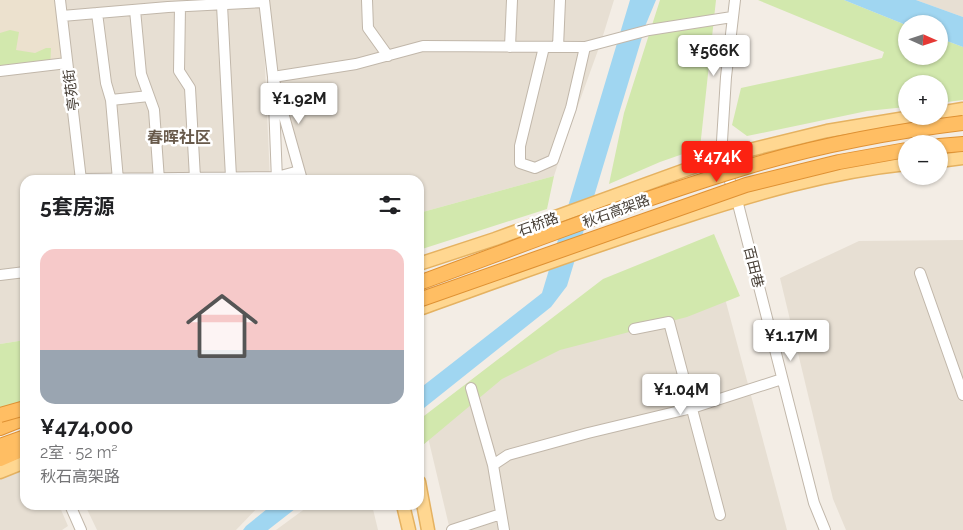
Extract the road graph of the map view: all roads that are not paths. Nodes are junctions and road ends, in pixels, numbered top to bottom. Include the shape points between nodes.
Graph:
1 (60, 0) edge
2 (368, 0) edge
3 (512, 0) edge
4 (560, 0) edge
5 (735, 0) edge
6 (264, 1) edge
7 (168, 4) edge
8 (222, 4) junction
9 (180, 7) junction
10 (135, 10) junction
11 (97, 13) junction
12 (62, 16) junction
13 (732, 17) junction
14 (510, 47) junction
15 (544, 47) junction
16 (558, 47) junction
17 (584, 47) junction
18 (388, 56) junction
19 (67, 63) junction
20 (0, 71) edge
21 (273, 76) junction
22 (149, 96) junction
23 (111, 100) junction
24 (963, 109) edge
25 (948, 112) edge
26 (898, 119) edge
27 (963, 123) edge
28 (963, 144) edge
29 (948, 145) edge
30 (898, 151) edge
31 (948, 151) edge
32 (963, 152) edge
33 (721, 157) junction
34 (963, 158) edge
35 (948, 160) edge
36 (898, 165) edge
37 (80, 175) edge
38 (118, 175) edge
39 (159, 175) edge
40 (195, 175) edge
41 (230, 175) edge
42 (277, 175) edge
43 (300, 175) edge
44 (737, 200) junction
45 (424, 262) edge
46 (539, 270) junction
47 (20, 273) edge
48 (920, 273) dead end
49 (0, 275) edge
50 (424, 281) edge
51 (424, 298) edge
52 (424, 307) edge
53 (424, 315) edge
54 (634, 329) dead end
55 (782, 379) junction
56 (471, 388) dead end
57 (963, 395) edge
58 (692, 408) junction
59 (20, 410) edge
60 (0, 417) edge
61 (20, 420) edge
62 (0, 428) edge
63 (20, 439) edge
64 (20, 444) edge
65 (0, 446) edge
66 (20, 450) edge
67 (0, 452) edge
68 (0, 459) edge
69 (20, 464) edge
70 (493, 465) junction
71 (0, 472) edge
72 (424, 509) edge
73 (72, 510) edge
74 (404, 510) edge
75 (501, 514) junction
76 (720, 515) dead end
77 (81, 530) edge
78 (409, 530) edge
79 (428, 530) edge
80 (452, 530) edge
81 (504, 530) edge
82 (825, 530) edge

1 - 12 street, 亭苑街
2 - 18 street via 368,28
3 - 14 street
4 - 16 street
5 - 13 street, 百田巷
6 - 8 street
6 - 21 street
7 - 9 street
7 - 10 street
8 - 9 street
8 - 41 street
9 - 40 street via 179,70 190,88
10 - 11 street
10 - 22 street via 141,74
11 - 12 street
11 - 23 street
12 - 19 street, 亭苑街
13 - 17 street via 649,30
13 - 33 street, 百田巷
14 - 15 street
14 - 18 street via 423,46
15 - 16 street
15 - 17 street via 520,146 520,163 535,168 553,160 571,108
16 - 17 street
18 - 21 street
19 - 20 street
19 - 37 street, 亭苑街
21 - 42 street
21 - 43 street
22 - 23 street
22 - 39 street via 154,110
23 - 38 street
24 - 25 main road
26 - 33 main road, 石桥路 via 827,131
27 - 50 highway, 秋石高架路, bridge via 816,149 742,168
28 - 29 highway
30 - 51 highway, 秋石高架路, bridge via 746,185
31 - 32 highway
33 - 44 street, 百田巷
33 - 45 main road, 石桥路
34 - 35 main road
36 - 44 main road via 818,178
44 - 46 main road via 614,240
44 - 55 street, 百田巷
46 - 52 main road
46 - 53 main road
47 - 49 street
48 - 57 street
54 - 58 street via 669,322
55 - 58 street
55 - 82 street, 百田巷 via 814,503
56 - 70 street
58 - 70 street via 508,455
58 - 76 street
59 - 60 highway, bridge
61 - 62 highway
63 - 65 highway
64 - 67 main road
66 - 68 highway
69 - 71 main road
70 - 75 street
72 - 79 main road
73 - 77 street
74 - 78 main road
75 - 80 street
75 - 81 street

